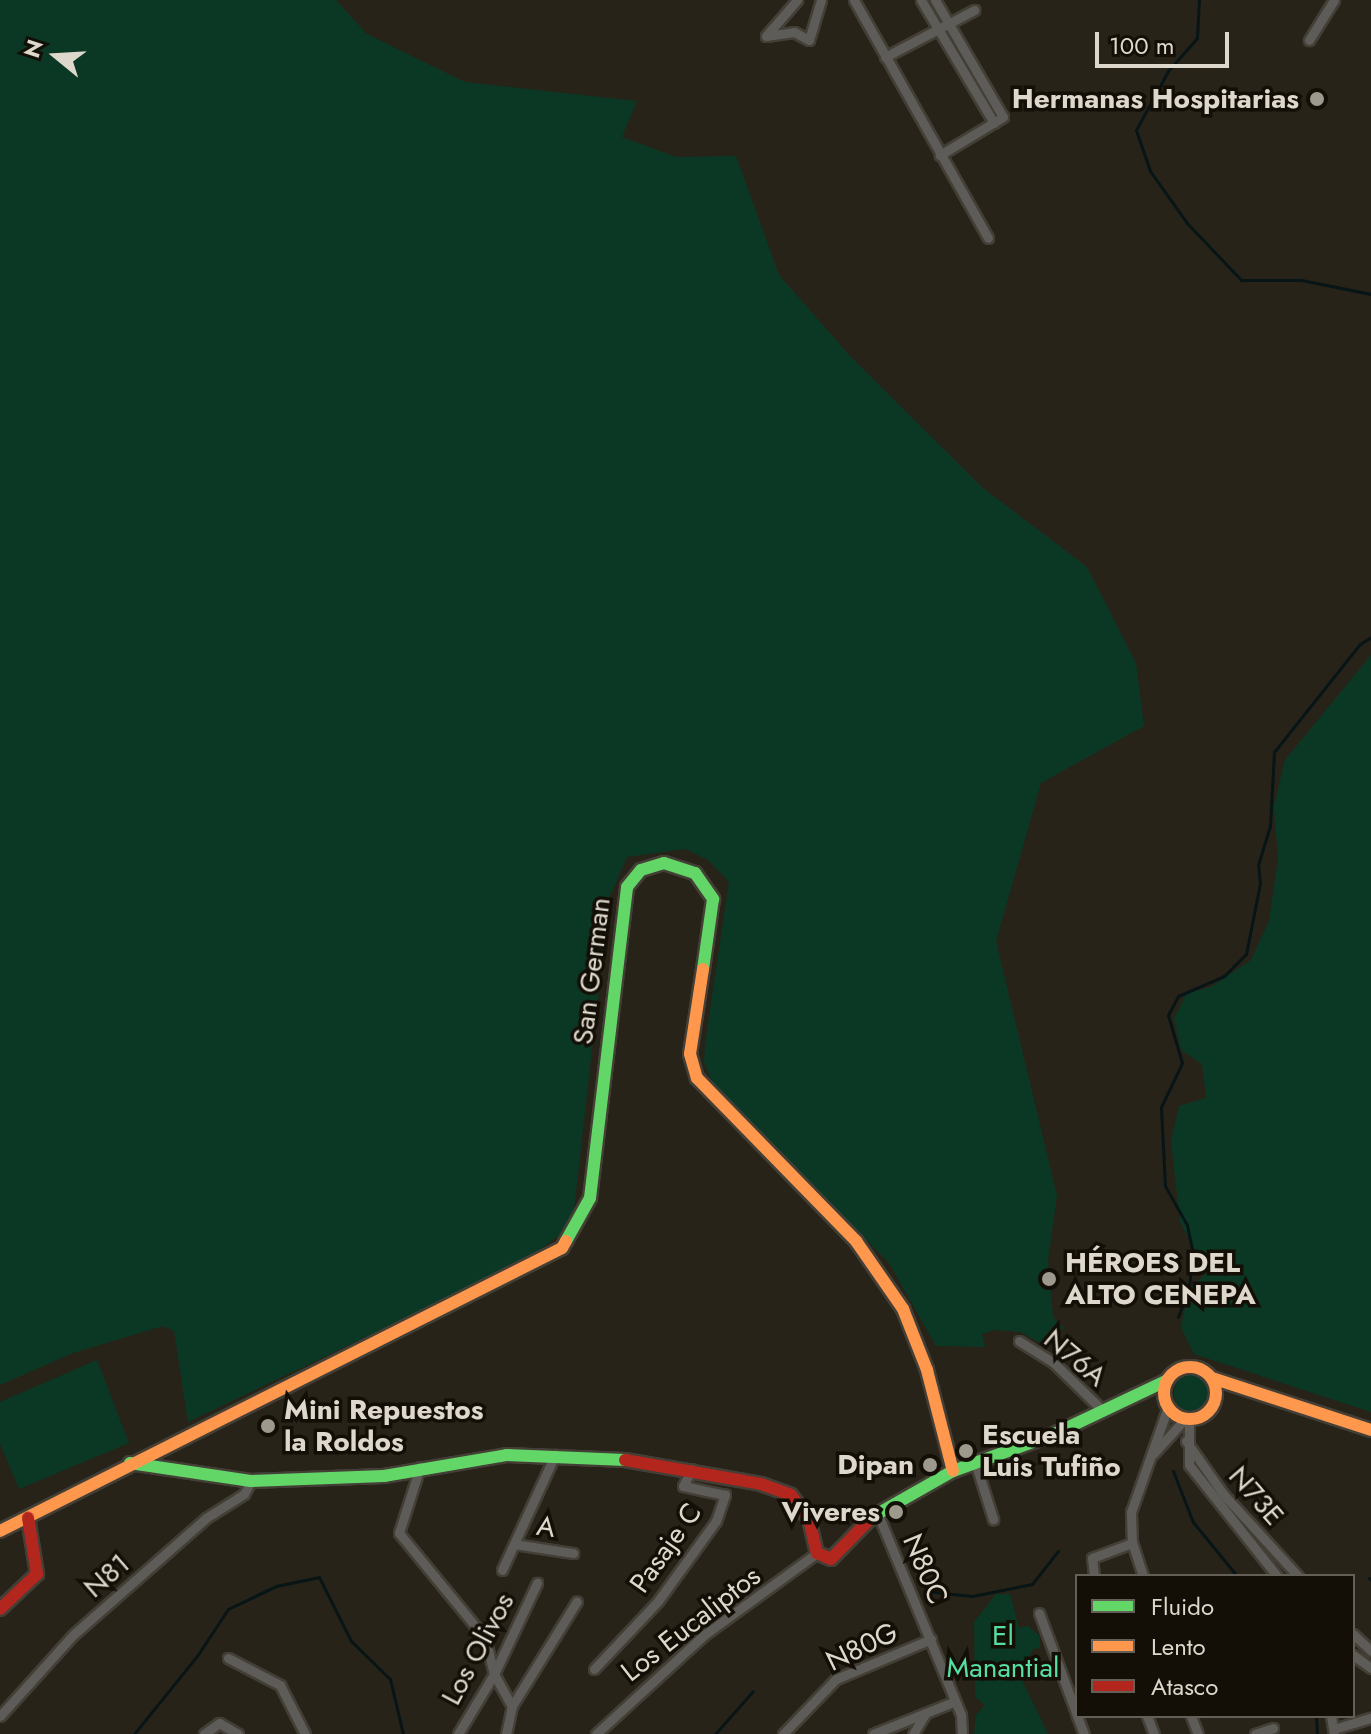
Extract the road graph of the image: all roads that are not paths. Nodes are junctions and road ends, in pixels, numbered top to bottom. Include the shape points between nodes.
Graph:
1 (797, 0) edge
2 (821, 0) edge
3 (854, 0) edge
4 (921, 0) edge
5 (935, 0) edge
6 (1334, 0) edge
7 (974, 10) dead end
8 (949, 24) junction
9 (939, 31) junction
10 (1309, 40) dead end
11 (885, 57) junction
12 (994, 123) junction
13 (940, 155) junction
14 (988, 238) dead end
15 (1019, 1341) dead end
16 (1212, 1378) junction
17 (1168, 1380) junction
18 (1245, 1391) junction
19 (1133, 1400) junction
20 (1216, 1401) junction
21 (1167, 1406) junction
22 (1102, 1410) junction
23 (1187, 1420) junction
24 (1371, 1430) edge
25 (1186, 1441) junction
26 (555, 1455) junction
27 (1148, 1459) junction
28 (130, 1463) junction
29 (976, 1465) junction
30 (420, 1467) junction
31 (692, 1469) junction
32 (953, 1471) junction
33 (251, 1481) junction
34 (1224, 1495) junction
35 (1214, 1502) junction
36 (877, 1512) junction
37 (28, 1518) junction
38 (993, 1519) dead end
39 (0, 1531) edge
40 (1132, 1543) junction
41 (514, 1544) junction
42 (573, 1553) dead end
43 (817, 1553) junction
44 (1288, 1564) junction
45 (502, 1570) dead end
46 (1094, 1574) edge
47 (1142, 1574) edge
48 (1275, 1574) edge
49 (1279, 1574) edge
50 (1296, 1574) edge
51 (537, 1583) dead end
52 (577, 1601) dead end
53 (0, 1609) edge
54 (1039, 1613) dead end
55 (1355, 1636) edge
56 (931, 1639) junction
57 (1371, 1651) edge
58 (228, 1658) dead end
59 (594, 1669) dead end
60 (494, 1674) junction
61 (953, 1702) junction
62 (512, 1706) junction
63 (1075, 1711) edge
64 (925, 1714) junction
65 (0, 1716) edge
66 (1371, 1718) edge
67 (1273, 1728) dead end
68 (1334, 1732) edge
69 (204, 1734) edge
70 (238, 1734) edge
71 (305, 1734) edge
72 (458, 1734) edge
73 (506, 1734) edge
74 (596, 1734) edge
75 (783, 1734) edge
76 (873, 1734) edge
77 (913, 1734) edge
78 (962, 1734) edge
79 (1255, 1734) edge

1 - 2 street via 766,36 794,32 809,40
3 - 11 street
4 - 9 street
5 - 8 street
6 - 10 street
7 - 8 street
8 - 9 street
8 - 12 street via 1003,117
9 - 11 street
9 - 12 street
11 - 13 street
12 - 13 street
13 - 14 street
15 - 22 street, N76A via 1053,1362
16 - 17 main road via 1192,1367
16 - 18 main road
16 - 20 main road
17 - 19 main road
17 - 21 main road
18 - 20 main road
18 - 24 main road
19 - 21 main road
19 - 22 main road
20 - 23 main road via 1210,1411
21 - 23 main road
21 - 27 street
22 - 29 main road
23 - 25 street, N73E
23 - 27 street
25 - 34 street, N73E
25 - 35 street, N73E via 1189,1465
26 - 30 main road via 507,1455
26 - 31 main road
26 - 41 street
27 - 40 street via 1132,1504
28 - 32 main road, San German via 562,1248 590,1198 627,887 641,870 664,863 695,873 713,899 690,1054 697,1078 856,1241 903,1309 927,1370
28 - 33 main road
28 - 37 main road, San German
29 - 32 main road
29 - 38 street
30 - 33 main road via 384,1476
30 - 60 street via 399,1533 485,1638
31 - 43 main road via 791,1495 809,1519
31 - 59 street, Pasaje C via 683,1486 725,1495 716,1521 658,1601
32 - 36 main road
33 - 65 street, N81 via 246,1493 206,1518 73,1635
34 - 35 street
34 - 44 street, N73E
35 - 48 street, N73E
36 - 43 main road via 839,1557
36 - 56 street, N80C
37 - 39 main road, San German
37 - 53 main road via 37,1574
40 - 46 street via 1092,1558
40 - 47 street
41 - 42 street, A
41 - 45 street
43 - 74 street, Los Eucaliptos via 704,1635
44 - 49 street
44 - 50 street, N73E
51 - 60 street, Los Olivos
52 - 62 street
54 - 63 street
55 - 57 street
56 - 61 street, N80C
56 - 75 street, N80G via 836,1679
58 - 71 street via 257,1668 280,1685
60 - 62 street
60 - 72 street, Los Olivos
61 - 64 street
61 - 78 street, N80C
62 - 73 street
64 - 76 street
64 - 77 street
66 - 68 street
67 - 79 street
69 - 70 street via 228,1723

